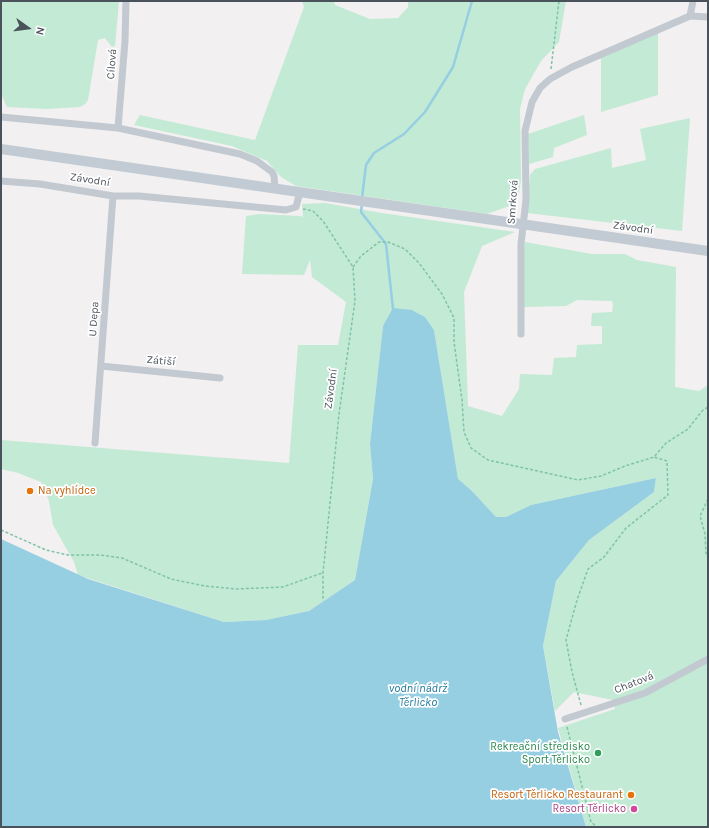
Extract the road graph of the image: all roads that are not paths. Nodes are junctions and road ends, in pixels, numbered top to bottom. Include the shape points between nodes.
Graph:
1 (126, 1) edge
2 (693, 1) edge
3 (690, 16) junction
4 (708, 17) edge
5 (1, 117) edge
6 (118, 128) junction
7 (1, 149) edge
8 (1, 181) edge
9 (275, 188) junction
10 (300, 192) junction
11 (113, 196) junction
12 (523, 225) junction
13 (708, 251) edge
14 (521, 334) dead end
15 (101, 366) junction
16 (220, 378) dead end
17 (95, 443) dead end
18 (708, 659) edge
19 (565, 719) road end

1 - 6 street, Cílová
2 - 3 street
3 - 4 street
3 - 12 street, Smrková via 572,67 550,79 540,88 532,102 526,125 526,200
5 - 6 street
6 - 9 street via 240,154 257,161 274,176
7 - 9 main road, Závodní
8 - 11 street, Závodní via 40,184
9 - 10 main road, Závodní
10 - 11 street, Závodní via 296,207 286,210 139,196
10 - 12 main road, Závodní
11 - 15 street, U Depa
12 - 13 main road, Závodní
12 - 14 street, Smrková
15 - 16 street, Zátiší
15 - 17 street, U Depa
18 - 19 street, Chatová via 644,693

